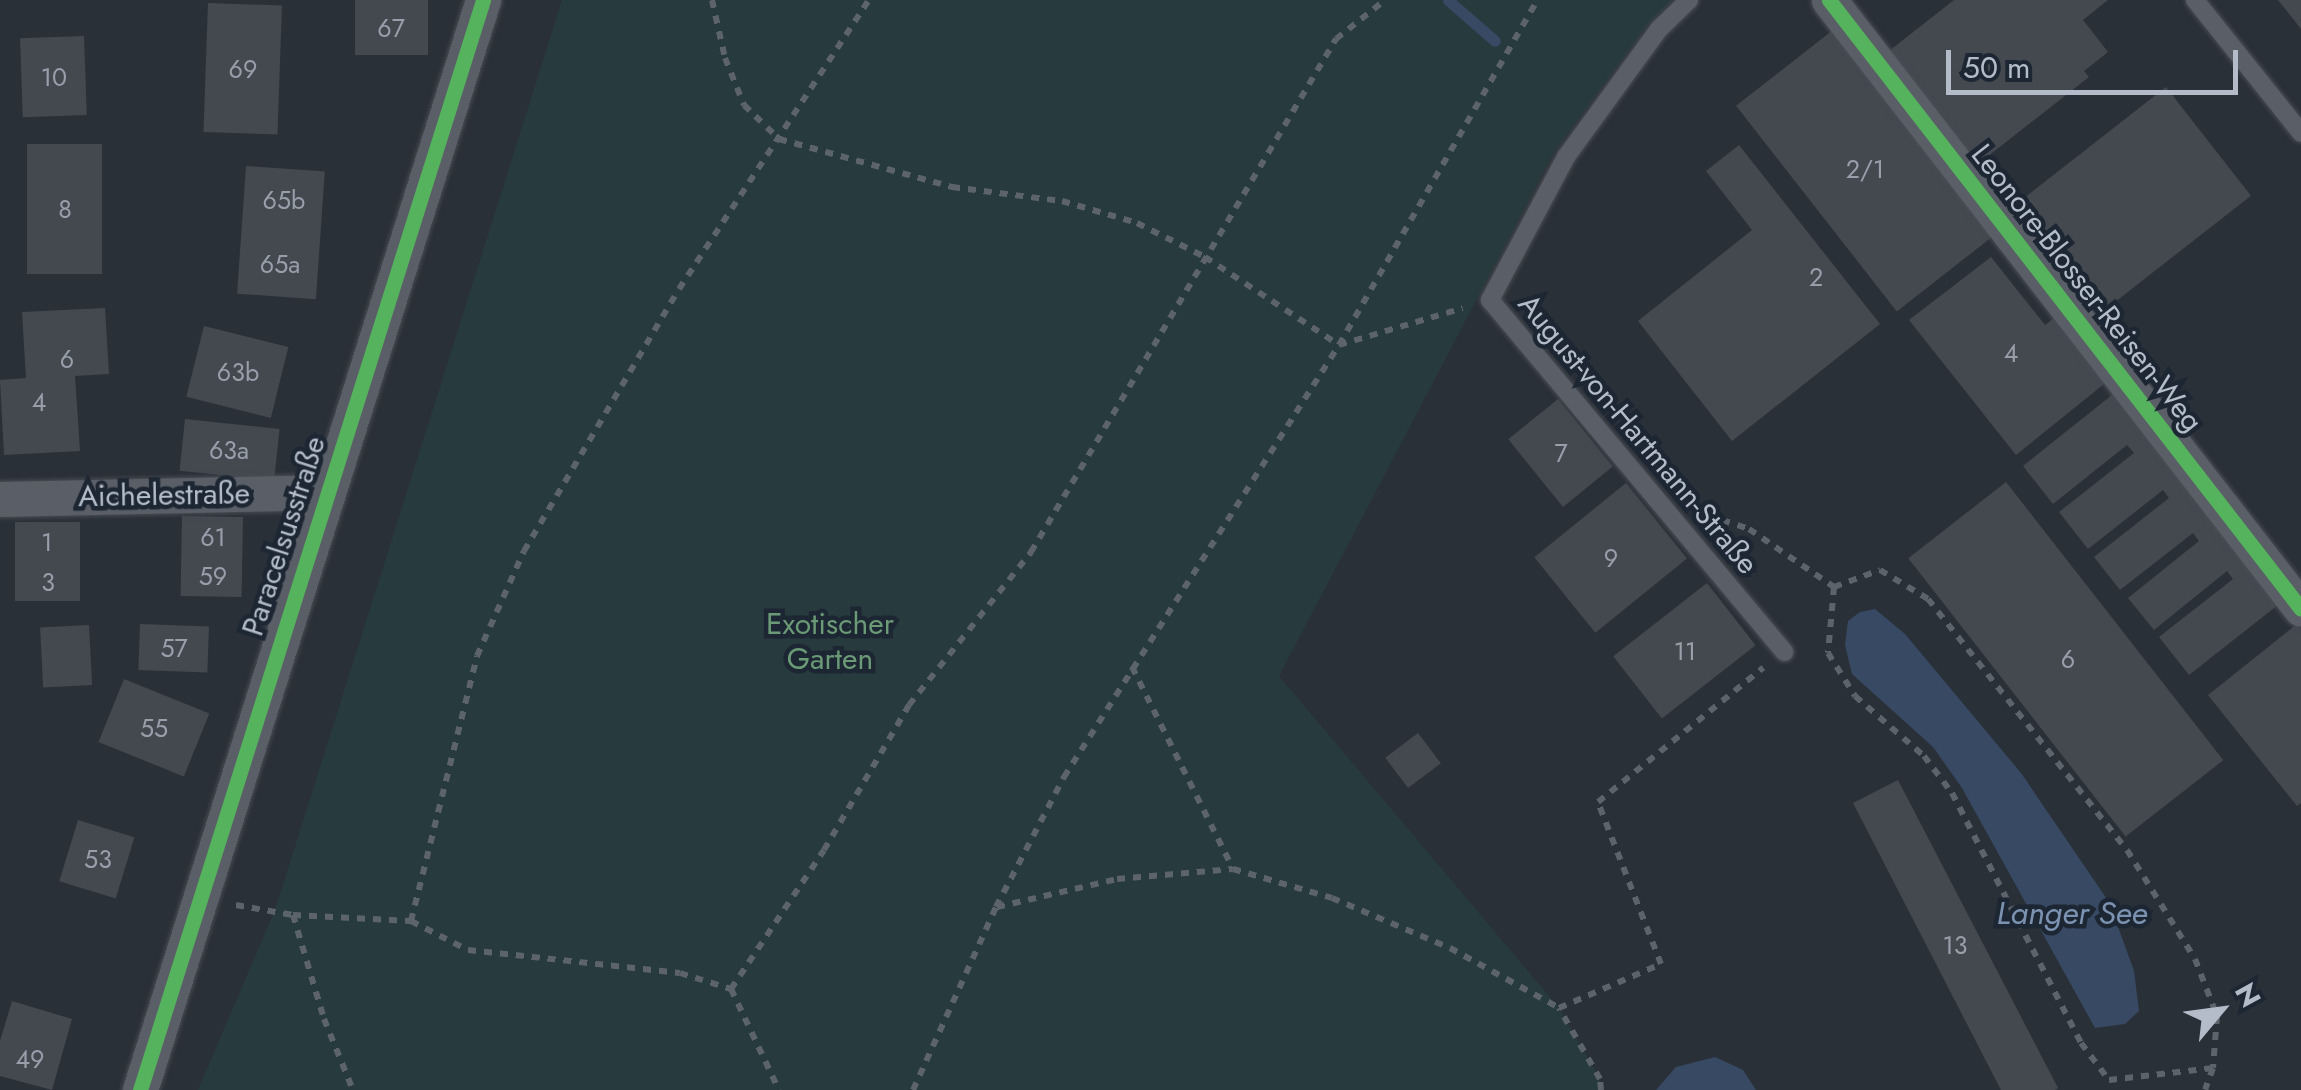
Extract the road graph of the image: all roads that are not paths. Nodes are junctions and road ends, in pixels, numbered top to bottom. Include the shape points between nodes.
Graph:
1 (483, 0) edge
2 (1690, 0) edge
3 (1829, 0) edge
4 (2195, 0) edge
5 (2301, 133) edge
6 (327, 492) junction
7 (0, 499) edge
8 (2301, 609) edge
9 (1784, 652) road end
10 (140, 1090) edge

1 - 6 street, Paracelsusstraße
2 - 9 lane, August-von-Hartmann-Straße via 1659,30 1566,157 1490,300
3 - 8 street, Leonore-Blosser-Reisen-Weg
4 - 5 lane
6 - 7 street, Aichelestraße
6 - 10 street, Paracelsusstraße

